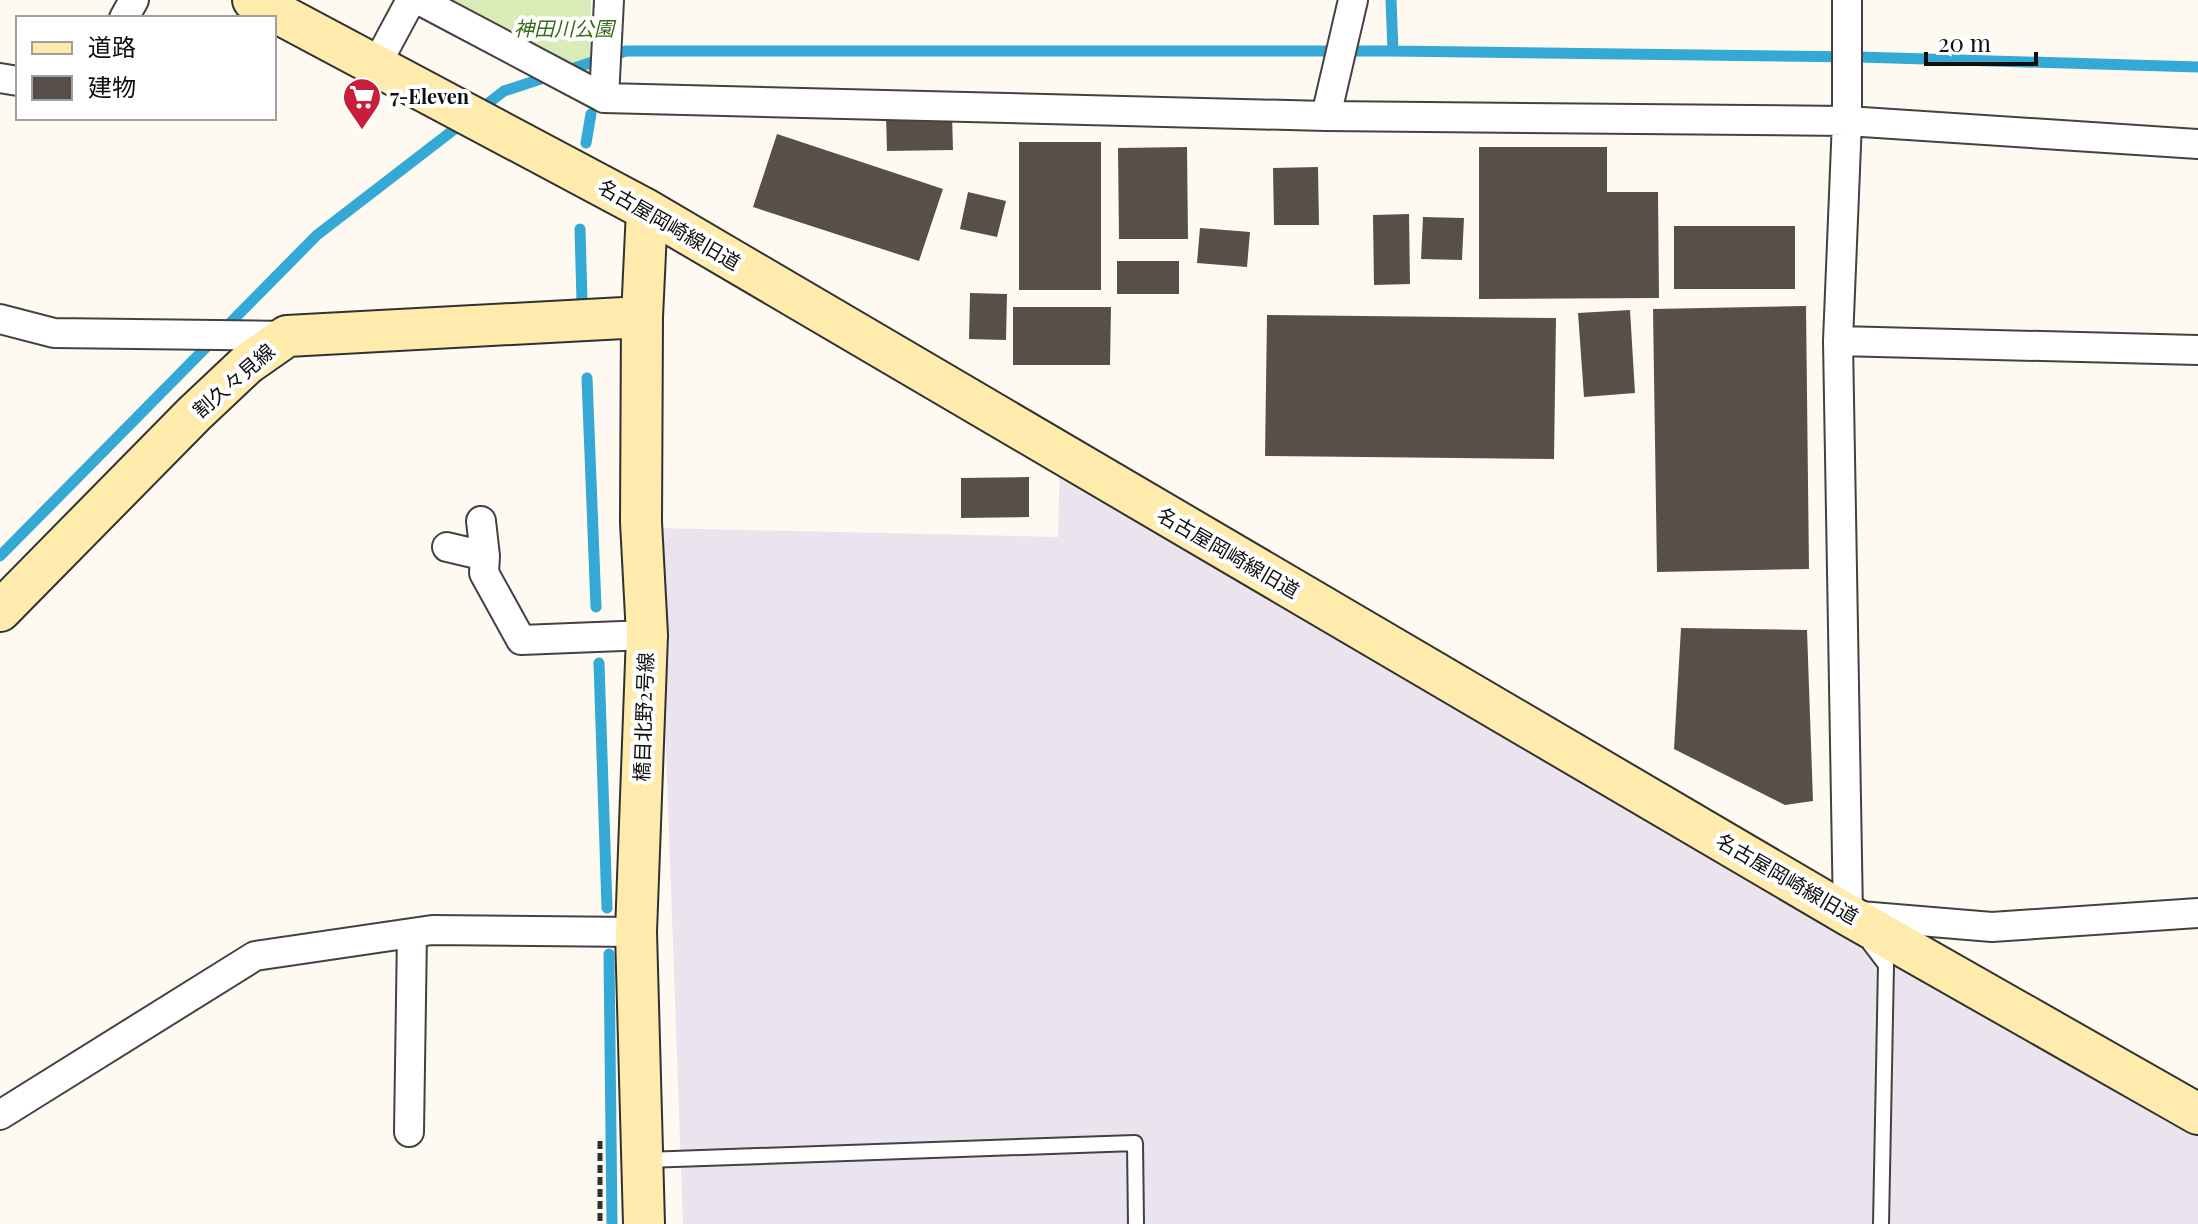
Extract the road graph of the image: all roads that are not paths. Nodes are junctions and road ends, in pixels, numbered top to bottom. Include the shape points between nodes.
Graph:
1 (253, 0) edge
2 (411, 0) edge
3 (419, 0) edge
4 (609, 0) edge
5 (1353, 0) edge
6 (1847, 0) edge
7 (375, 67) junction
8 (604, 98) junction
9 (1326, 116) junction
10 (1847, 121) junction
11 (2198, 144) edge
12 (647, 210) junction
13 (642, 317) junction
14 (0, 319) edge
15 (287, 336) junction
16 (1838, 341) junction
17 (2198, 350) edge
18 (481, 521) dead end
19 (447, 547) dead end
20 (485, 556) junction
21 (0, 611) edge
22 (647, 635) junction
23 (2198, 913) edge
24 (1848, 915) junction
25 (636, 932) junction
26 (412, 933) junction
27 (2198, 1114) edge
28 (0, 1115) edge
29 (409, 1132) dead end
30 (643, 1160) junction
31 (644, 1224) edge
32 (1136, 1224) edge
33 (1881, 1224) edge

1 - 7 street, 名古屋岡崎線旧道
2 - 7 street
3 - 8 street
4 - 8 street
5 - 9 street
6 - 10 street
7 - 12 street, 名古屋岡崎線旧道
8 - 9 street
9 - 10 street
10 - 11 street
10 - 16 street
12 - 13 street, 橋目北野2号線
12 - 24 street, 名古屋岡崎線旧道
13 - 15 street, 割久々見線
13 - 22 street, 橋目北野2号線 via 641,522
14 - 15 street via 54,333
15 - 21 street, 割久々見線 via 205,404
16 - 17 street
16 - 24 street
18 - 20 street
19 - 20 street
20 - 22 street via 484,573 521,640
22 - 25 street, 橋目北野2号線
23 - 24 street via 1992,927
24 - 27 street, 名古屋岡崎線旧道
24 - 33 lane via 1886,965
25 - 26 street
25 - 30 street, 橋目北野2号線
26 - 28 street via 255,956
26 - 29 street
30 - 31 street, 橋目北野2号線
30 - 32 lane via 1135,1143

